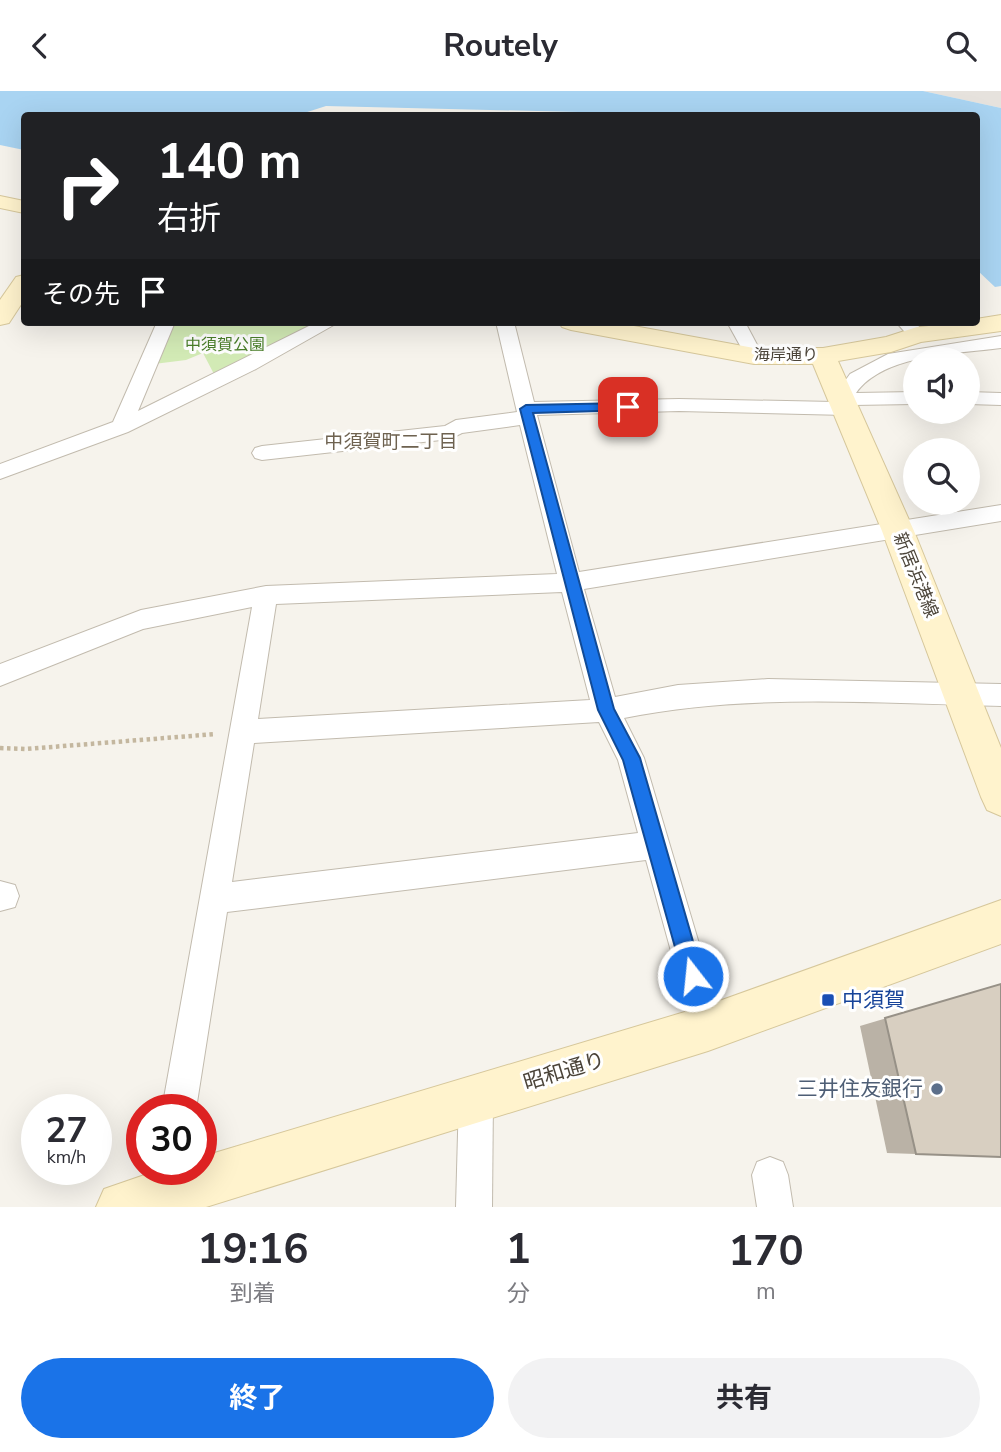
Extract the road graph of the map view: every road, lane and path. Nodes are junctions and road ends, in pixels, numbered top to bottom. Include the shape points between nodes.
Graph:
1 (0, 202) edge
2 (21, 206) edge
3 (17, 286) edge
4 (0, 318) edge
5 (1001, 323) edge
6 (980, 324) edge
7 (164, 326) edge
8 (322, 326) edge
9 (506, 326) edge
10 (593, 326) edge
11 (738, 326) edge
12 (947, 326) edge
13 (911, 328) edge
14 (1001, 342) edge
15 (754, 356) junction
16 (823, 356) junction
17 (980, 398) edge
18 (903, 399) edge
19 (1001, 399) edge
20 (844, 404) junction
21 (527, 413) junction
22 (121, 427) junction
23 (262, 453) dead end
24 (0, 471) edge
25 (1001, 513) edge
26 (898, 531) junction
27 (572, 582) junction
28 (267, 595) junction
29 (0, 675) edge
30 (1001, 695) edge
31 (964, 696) junction
32 (606, 710) junction
33 (244, 732) junction
34 (0, 748) edge
35 (1001, 797) edge
36 (654, 845) junction
37 (215, 899) junction
38 (1001, 922) edge
39 (709, 1028) junction
40 (181, 1094) edge
41 (476, 1097) junction
42 (154, 1194) edge
43 (474, 1207) edge

1 - 2 street
3 - 4 street
5 - 6 street, 海岸通り
7 - 22 street
8 - 22 street
9 - 21 street
10 - 15 street, 海岸通り
11 - 15 street
12 - 13 street, 海岸通り
13 - 16 street, 海岸通り via 891,344
14 - 20 street via 894,358 857,378
15 - 16 street, 海岸通り
16 - 20 street, 新居浜港線
17 - 19 street
18 - 20 street
20 - 21 street via 678,405
20 - 26 street, 新居浜港線
21 - 23 street via 376,442
21 - 27 street
22 - 24 street
25 - 26 street
26 - 27 street
26 - 31 street, 新居浜港線
27 - 28 street
27 - 32 street
28 - 29 street via 141,620
28 - 33 street
30 - 31 street
31 - 32 street via 768,690 678,696
31 - 35 street, 新居浜港線
32 - 33 street
32 - 36 street via 631,758
33 - 34 path
33 - 37 street
36 - 37 street
36 - 39 street
37 - 40 street
38 - 39 street, 昭和通り
39 - 41 street, 昭和通り
41 - 42 street, 昭和通り
41 - 43 street

